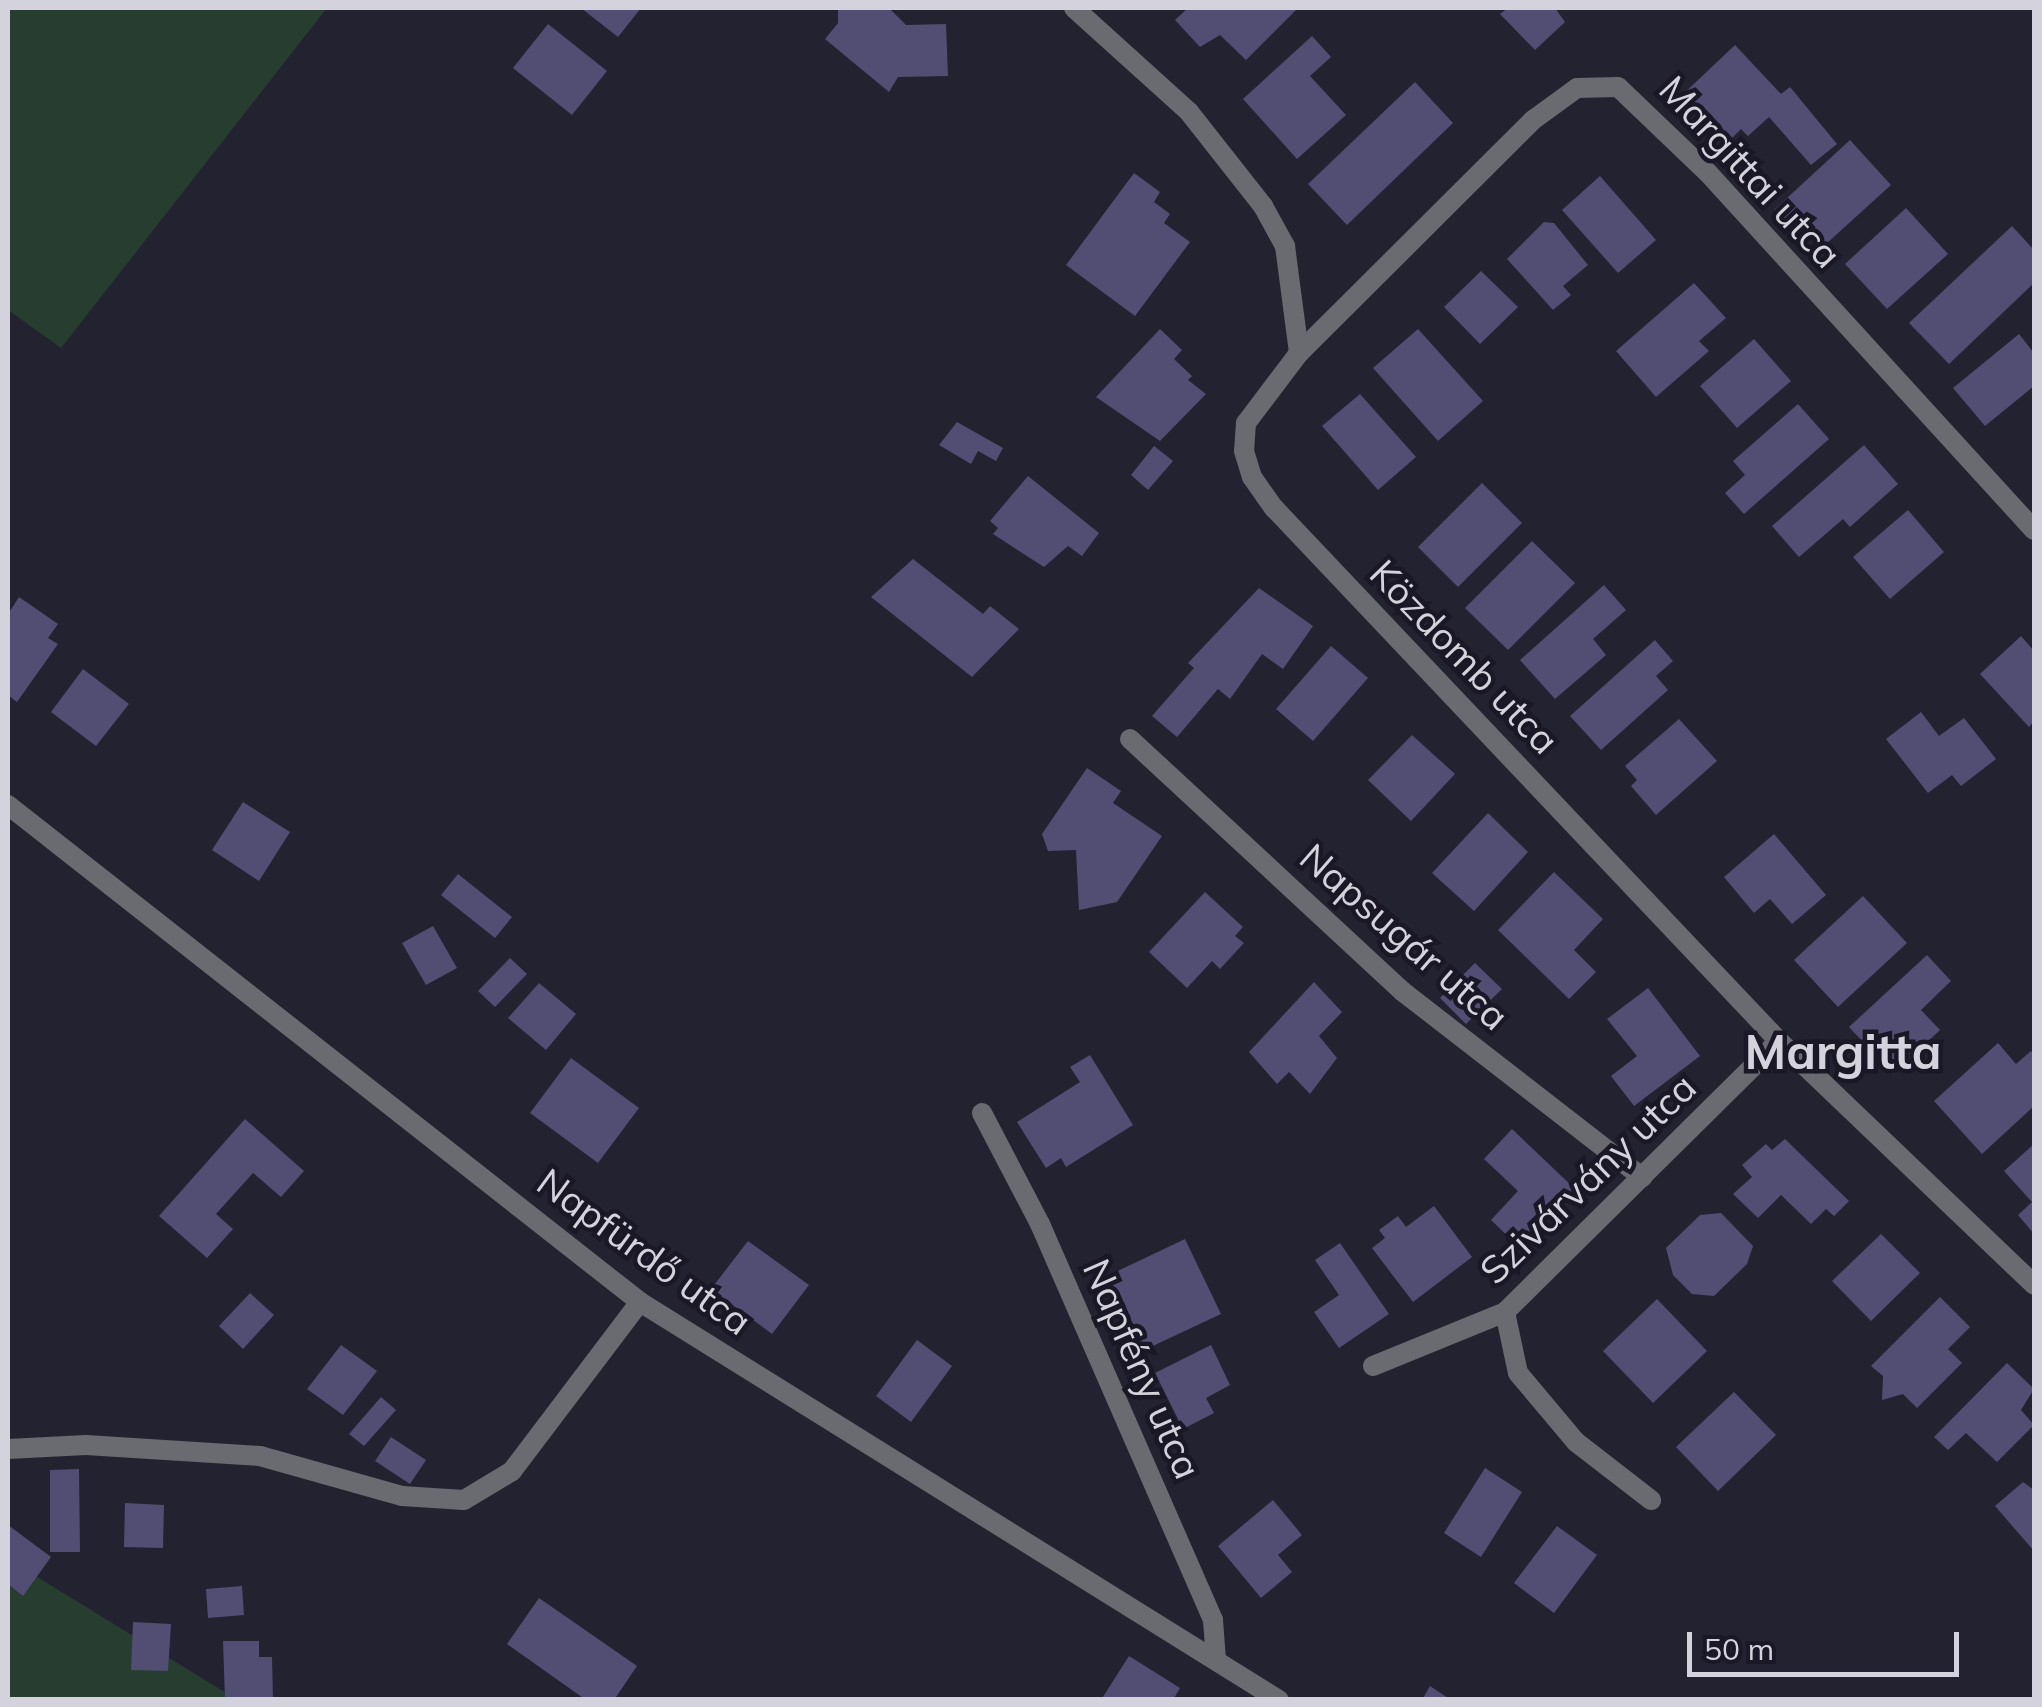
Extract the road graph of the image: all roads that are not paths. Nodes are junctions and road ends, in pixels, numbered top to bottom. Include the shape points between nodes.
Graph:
1 (1074, 8) edge
2 (1299, 353) junction
3 (2034, 530) edge
4 (1130, 739) dead end
5 (8, 805) edge
6 (1780, 1041) junction
7 (982, 1113) dead end
8 (1642, 1176) junction
9 (2034, 1285) edge
10 (640, 1302) junction
11 (1505, 1312) junction
12 (1373, 1366) dead end
13 (8, 1450) edge
14 (1651, 1500) dead end
15 (1216, 1660) junction
16 (1279, 1700) edge

1 - 2 street via 1189,112 1263,206 1285,246
2 - 3 street, Margittai utca via 1553,103 1577,88 1618,87 1708,173
2 - 6 street, Közdomb utca via 1246,424 1252,476 1274,508
4 - 8 street, Napsugár utca via 1402,990
5 - 10 street, Napfürdő utca
6 - 8 street, Szivárvány utca
6 - 9 street, Közdomb utca
7 - 15 street, Napfény utca via 1040,1224 1213,1620
8 - 11 street, Szivárvány utca
10 - 13 street via 512,1471 464,1500 402,1496 260,1456 86,1446
10 - 15 street, Napfürdő utca
11 - 12 street, Szivárvány utca
11 - 14 street via 1518,1373 1576,1442
15 - 16 street, Napfürdő utca

